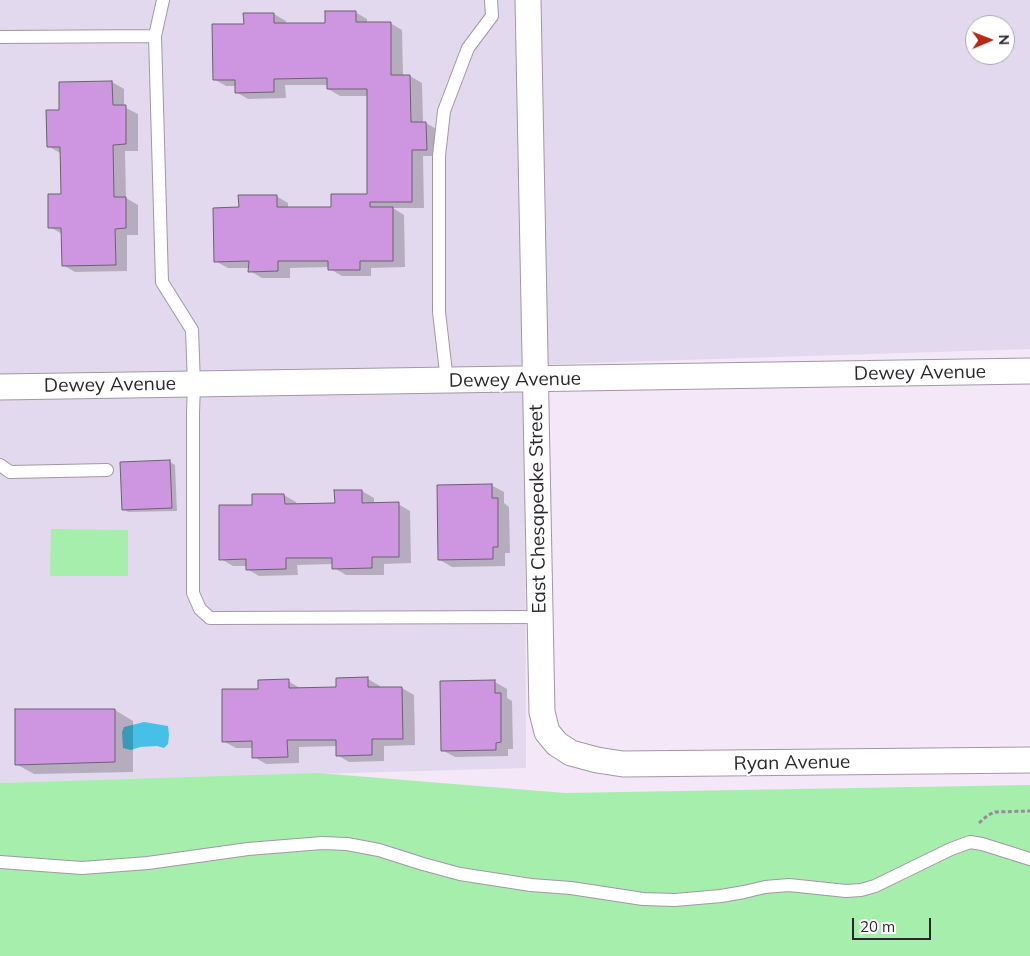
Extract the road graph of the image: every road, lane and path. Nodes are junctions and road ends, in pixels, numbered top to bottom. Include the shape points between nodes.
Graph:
1 (163, 0) edge
2 (491, 0) edge
3 (528, 0) edge
4 (155, 36) junction
5 (0, 37) edge
6 (1030, 371) edge
7 (536, 379) junction
8 (447, 380) junction
9 (194, 384) junction
10 (0, 387) edge
11 (0, 465) edge
12 (107, 470) dead end
13 (540, 617) junction
14 (557, 744) joint
15 (1030, 760) edge
16 (1030, 811) edge
17 (970, 842) junction
18 (1030, 859) edge
19 (0, 862) edge

1 - 4 lane
2 - 8 lane via 492,16 468,48 444,111 439,156 439,312
3 - 7 street, East Chesapeake Street
4 - 5 lane
4 - 9 lane via 162,282 192,330
6 - 7 street, Dewey Avenue
7 - 8 street, Dewey Avenue
7 - 13 street, East Chesapeake Street
8 - 9 street, Dewey Avenue
9 - 10 street, Dewey Avenue
9 - 13 lane via 194,593 200,609 210,618
11 - 12 lane via 10,472
13 - 14 street, East Chesapeake Street via 542,712 546,732
14 - 15 street, Ryan Avenue via 571,753 623,764
16 - 17 path via 988,815 975,829
17 - 18 lane
17 - 19 lane via 861,890 789,885 675,900 642,899 460,874 347,844 248,849 82,868

